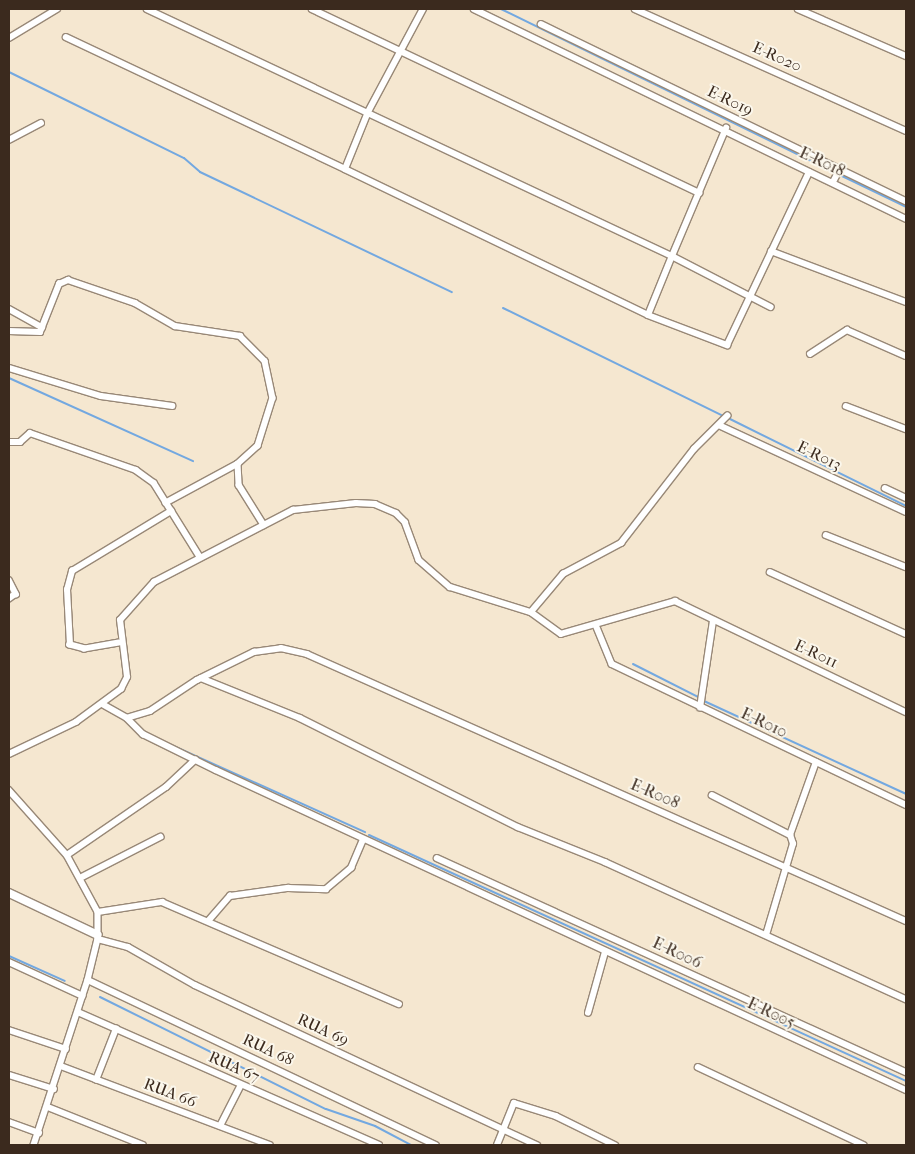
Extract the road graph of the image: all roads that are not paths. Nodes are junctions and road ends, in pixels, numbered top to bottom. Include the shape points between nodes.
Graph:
1 (57, 9) edge
2 (147, 9) edge
3 (312, 9) edge
4 (423, 9) edge
5 (474, 9) edge
6 (636, 9) edge
7 (798, 9) edge
8 (541, 24) dead end
9 (66, 37) dead end
10 (9, 38) edge
11 (402, 49) junction
12 (906, 56) edge
13 (368, 112) junction
14 (42, 123) dead end
15 (726, 128) junction
16 (906, 131) edge
17 (9, 140) edge
18 (345, 169) junction
19 (840, 169) junction
20 (809, 172) junction
21 (834, 182) junction
22 (700, 193) junction
23 (906, 201) edge
24 (906, 219) edge
25 (771, 251) junction
26 (672, 256) junction
27 (750, 294) junction
28 (906, 302) edge
29 (771, 307) dead end
30 (9, 309) edge
31 (648, 315) junction
32 (42, 327) junction
33 (9, 331) edge
34 (810, 354) dead end
35 (906, 356) edge
36 (9, 368) edge
37 (172, 406) dead end
38 (846, 406) dead end
39 (727, 416) dead end
40 (719, 425) junction
41 (906, 429) edge
42 (9, 442) edge
43 (238, 464) junction
44 (885, 488) dead end
45 (161, 495) junction
46 (173, 495) junction
47 (906, 498) edge
48 (166, 503) junction
49 (171, 511) junction
50 (906, 512) edge
51 (264, 525) junction
52 (826, 535) dead end
53 (200, 557) junction
54 (906, 567) edge
55 (770, 572) dead end
56 (9, 580) edge
57 (9, 599) edge
58 (531, 612) junction
59 (714, 621) junction
60 (596, 625) junction
61 (906, 634) edge
62 (119, 643) junction
63 (201, 678) junction
64 (104, 705) junction
65 (700, 708) junction
66 (906, 712) edge
67 (127, 718) junction
68 (9, 754) edge
69 (195, 760) junction
70 (816, 762) junction
71 (9, 790) edge
72 (712, 794) dead end
73 (906, 805) edge
74 (790, 835) junction
75 (160, 838) dead end
76 (363, 840) junction
77 (67, 855) junction
78 (438, 858) dead end
79 (787, 866) junction
80 (82, 876) junction
81 (9, 893) edge
82 (98, 912) junction
83 (209, 920) junction
84 (906, 921) edge
85 (766, 935) junction
86 (98, 937) junction
87 (606, 952) junction
88 (9, 962) edge
89 (88, 980) junction
90 (83, 996) junction
91 (906, 999) edge
92 (400, 1004) dead end
93 (78, 1012) junction
94 (588, 1013) dead end
95 (116, 1029) junction
96 (9, 1030) edge
97 (66, 1049) junction
98 (61, 1066) junction
99 (698, 1067) dead end
100 (906, 1072) edge
101 (9, 1075) edge
102 (96, 1080) junction
103 (241, 1085) junction
104 (54, 1089) junction
105 (906, 1090) edge
106 (48, 1107) junction
107 (9, 1122) edge
108 (220, 1126) junction
109 (503, 1130) junction
110 (39, 1133) junction
111 (366, 1143) edge
112 (34, 1145) edge
113 (142, 1145) edge
114 (270, 1145) edge
115 (379, 1145) edge
116 (436, 1145) edge
117 (497, 1145) edge
118 (537, 1145) edge
119 (615, 1145) edge
120 (864, 1145) edge

1 - 10 street
2 - 13 street
3 - 11 street
4 - 11 street
5 - 15 street, E-R018
6 - 16 street, E-R020
7 - 12 street
8 - 19 street, E-R019
9 - 18 street
11 - 13 street
11 - 22 street
13 - 18 street
13 - 26 street
14 - 17 street
15 - 20 street, E-R018
15 - 22 street
18 - 31 street
19 - 21 street
19 - 23 street, E-R019
20 - 21 street, E-R018
20 - 25 street
21 - 24 street, E-R018
22 - 26 street
25 - 27 street
25 - 28 street
26 - 27 street
26 - 31 street
27 - 29 street
27 - 31 street via 728,345
30 - 32 street
32 - 33 street via 40,332
32 - 43 street via 60,284 68,280 135,303 175,326 240,336 269,366 273,398 258,446
34 - 35 street via 847,330
36 - 37 street via 101,396
38 - 41 street
39 - 40 street
40 - 50 street, E-R013
40 - 58 street via 694,449 621,543 563,574
42 - 45 street via 20,442 30,433 136,470 152,481
43 - 46 street
43 - 51 street via 239,485
44 - 47 street
45 - 46 street
45 - 48 street
46 - 48 street
48 - 49 street
49 - 53 street
49 - 62 street via 72,571 67,590 70,644 90,648
51 - 53 street
51 - 58 street via 301,508 375,504 405,522 419,560 450,587
52 - 54 street
53 - 62 street via 154,582 129,608 120,620
55 - 61 street
56 - 57 street via 16,594
58 - 60 street, E-R011 via 561,634
59 - 60 street, E-R011 via 675,601
59 - 65 street
59 - 66 street, E-R011
60 - 65 street, E-R010 via 612,664
62 - 64 street via 127,677
63 - 67 street, E-R008 via 150,711
63 - 79 street, E-R008 via 254,652 281,648 319,659 392,696
63 - 85 street via 300,718 518,827
64 - 67 street, E-R005
64 - 68 street
65 - 70 street, E-R010
67 - 69 street, E-R005 via 143,734
69 - 76 street, E-R005
69 - 77 street via 166,787
70 - 73 street, E-R010
70 - 74 street
71 - 77 street
72 - 74 street
74 - 79 street via 793,844
75 - 80 street
76 - 83 street via 351,868 326,889 288,888 230,896
76 - 87 street, E-R005
77 - 80 street
78 - 100 street, E-R006
79 - 84 street, E-R008
79 - 85 street
80 - 82 street
81 - 86 street
82 - 83 street via 154,901
82 - 86 street
83 - 92 street via 319,973
85 - 91 street
86 - 89 street
86 - 109 street, RUA 69 via 128,947 195,985
87 - 94 street
87 - 105 street, E-R005
88 - 90 street
89 - 90 street
89 - 116 street, RUA 68
90 - 93 street
93 - 95 street, RUA 67
93 - 97 street
95 - 102 street
95 - 103 street, RUA 67
96 - 97 street
97 - 98 street
98 - 102 street, RUA 66
98 - 104 street
99 - 120 street
101 - 104 street
102 - 108 street, RUA 66
103 - 108 street
103 - 111 street, RUA 67
104 - 106 street
106 - 110 street
106 - 113 street
107 - 110 street
108 - 114 street, RUA 66
109 - 117 street
109 - 118 street, RUA 69
109 - 119 street via 514,1103 556,1116
110 - 112 street
111 - 115 street, RUA 67

